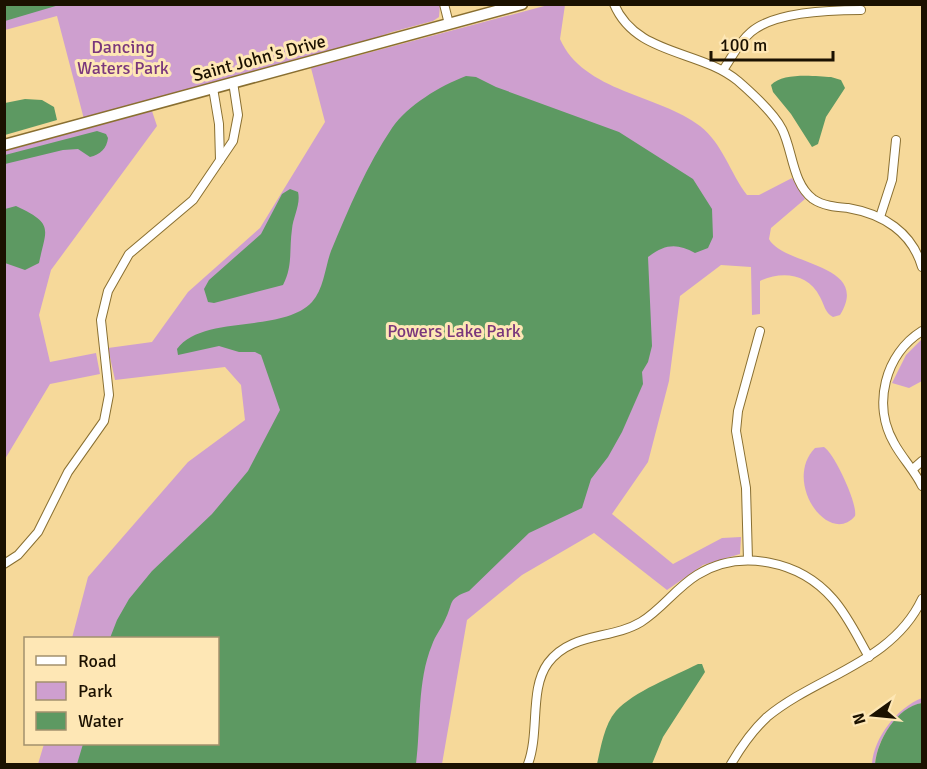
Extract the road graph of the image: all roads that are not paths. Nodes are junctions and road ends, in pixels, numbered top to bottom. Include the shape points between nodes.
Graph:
1 (444, 4) edge
2 (522, 4) edge
3 (614, 4) edge
4 (861, 10) dead end
5 (449, 24) junction
6 (723, 70) junction
7 (233, 82) junction
8 (213, 88) junction
9 (896, 140) dead end
10 (4, 145) edge
11 (220, 160) junction
12 (880, 217) junction
13 (922, 267) edge
14 (760, 331) dead end
15 (922, 331) edge
16 (922, 462) edge
17 (913, 469) junction
18 (922, 486) edge
19 (748, 560) junction
20 (4, 564) edge
21 (922, 599) edge
22 (869, 657) junction
23 (528, 765) edge
24 (731, 765) edge

1 - 5 street
2 - 5 street, Saint John's Drive
3 - 6 street via 627,26 646,41 705,60
4 - 6 street via 767,22 745,38
5 - 7 street, Saint John's Drive
6 - 12 street via 780,125 801,184 811,197 823,204
7 - 8 street, Saint John's Drive
7 - 11 street via 236,130
8 - 10 street, Saint John's Drive
8 - 11 street
9 - 12 street via 892,180
11 - 20 street via 193,200 140,244 114,278 101,320 109,394 104,421 68,472 38,531 18,555
12 - 13 street via 906,237
14 - 19 street via 736,428 746,488
15 - 17 street via 895,360 883,400 891,438
16 - 17 street
17 - 18 street
19 - 22 street via 788,568 817,584 841,610
19 - 23 street via 708,568 641,622 625,630 578,640 556,654 538,686 537,728
21 - 22 street via 900,632
22 - 24 street via 769,716 746,740

